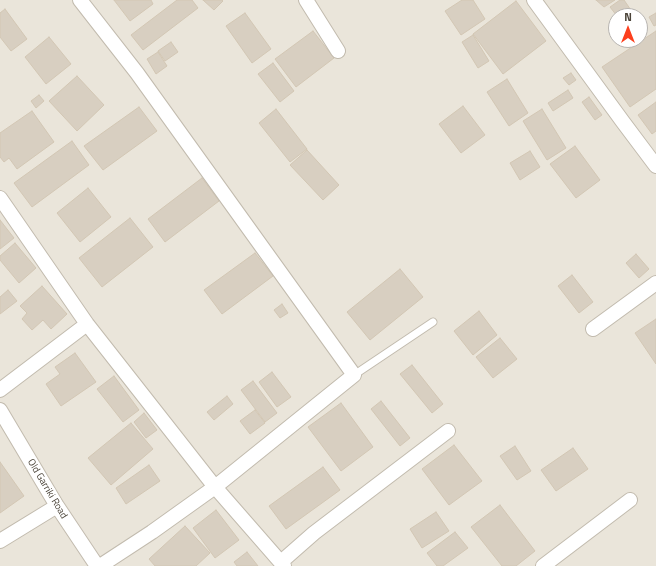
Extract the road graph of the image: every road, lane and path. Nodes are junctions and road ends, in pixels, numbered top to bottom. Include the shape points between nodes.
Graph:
1 (80, 0) edge
2 (306, 0) edge
3 (534, 0) edge
4 (338, 51) dead end
5 (656, 166) edge
6 (0, 198) edge
7 (656, 283) edge
8 (433, 322) dead end
9 (87, 324) junction
10 (593, 329) dead end
11 (354, 375) junction
12 (0, 390) edge
13 (0, 410) edge
14 (448, 431) dead end
15 (215, 487) junction
16 (630, 500) dead end
17 (57, 506) junction
18 (0, 541) edge
19 (283, 564) edge
20 (98, 566) edge
21 (543, 566) edge

1 - 11 street via 137,73
2 - 4 street
3 - 5 street
6 - 9 street
7 - 10 street
8 - 11 lane
9 - 12 street
9 - 15 street
11 - 15 street
13 - 17 street, Old Garriki Road
14 - 19 street via 314,533
15 - 19 street
15 - 20 street via 152,532
16 - 21 street
17 - 18 street
17 - 20 street, Old Garriki Road

